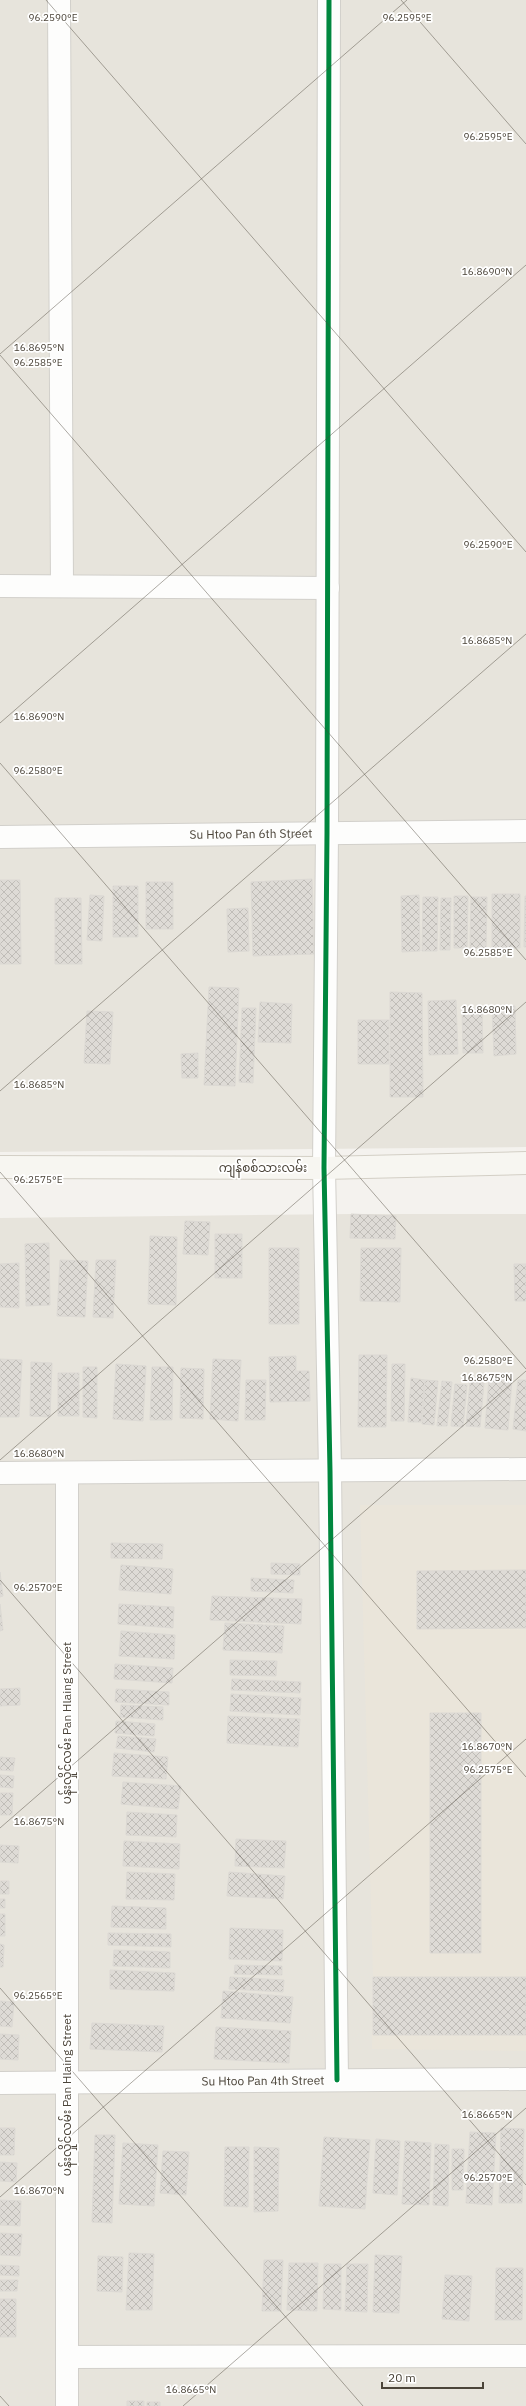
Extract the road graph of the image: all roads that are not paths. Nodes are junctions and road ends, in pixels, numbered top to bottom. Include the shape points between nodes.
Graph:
1 (59, 0) edge
2 (329, 0) edge
3 (0, 586) edge
4 (62, 586) junction
5 (328, 588) junction
6 (526, 831) edge
7 (327, 833) junction
8 (0, 837) edge
9 (526, 1163) edge
10 (0, 1167) edge
11 (324, 1168) junction
12 (526, 1469) edge
13 (330, 1470) junction
14 (0, 1473) edge
15 (66, 1473) junction
16 (526, 2079) edge
17 (337, 2080) junction
18 (67, 2082) junction
19 (0, 2083) edge
20 (526, 2356) edge
21 (67, 2357) junction
22 (67, 2406) edge

1 - 4 street
2 - 5 street
3 - 4 street
4 - 5 street
5 - 7 street
6 - 7 street, Su Htoo Pan 6th Street
7 - 8 street, Su Htoo Pan 6th Street
7 - 11 street
9 - 11 street, ကျန်စစ်သားလမ်း
10 - 11 street, ကျန်စစ်သားလမ်း
11 - 13 street
12 - 13 street
13 - 15 street
13 - 17 street
14 - 15 street
15 - 18 street, ပန်းလှိုင်လမ်း Pan Hlaing Street
16 - 17 street, Su Htoo Pan 4th Street
17 - 18 street, Su Htoo Pan 4th Street
18 - 19 street, Su Htoo Pan 4th Street
18 - 21 street, ပန်းလှိုင်လမ်း Pan Hlaing Street
20 - 21 street
21 - 22 street, ပန်းလှိုင်လမ်း Pan Hlaing Street

